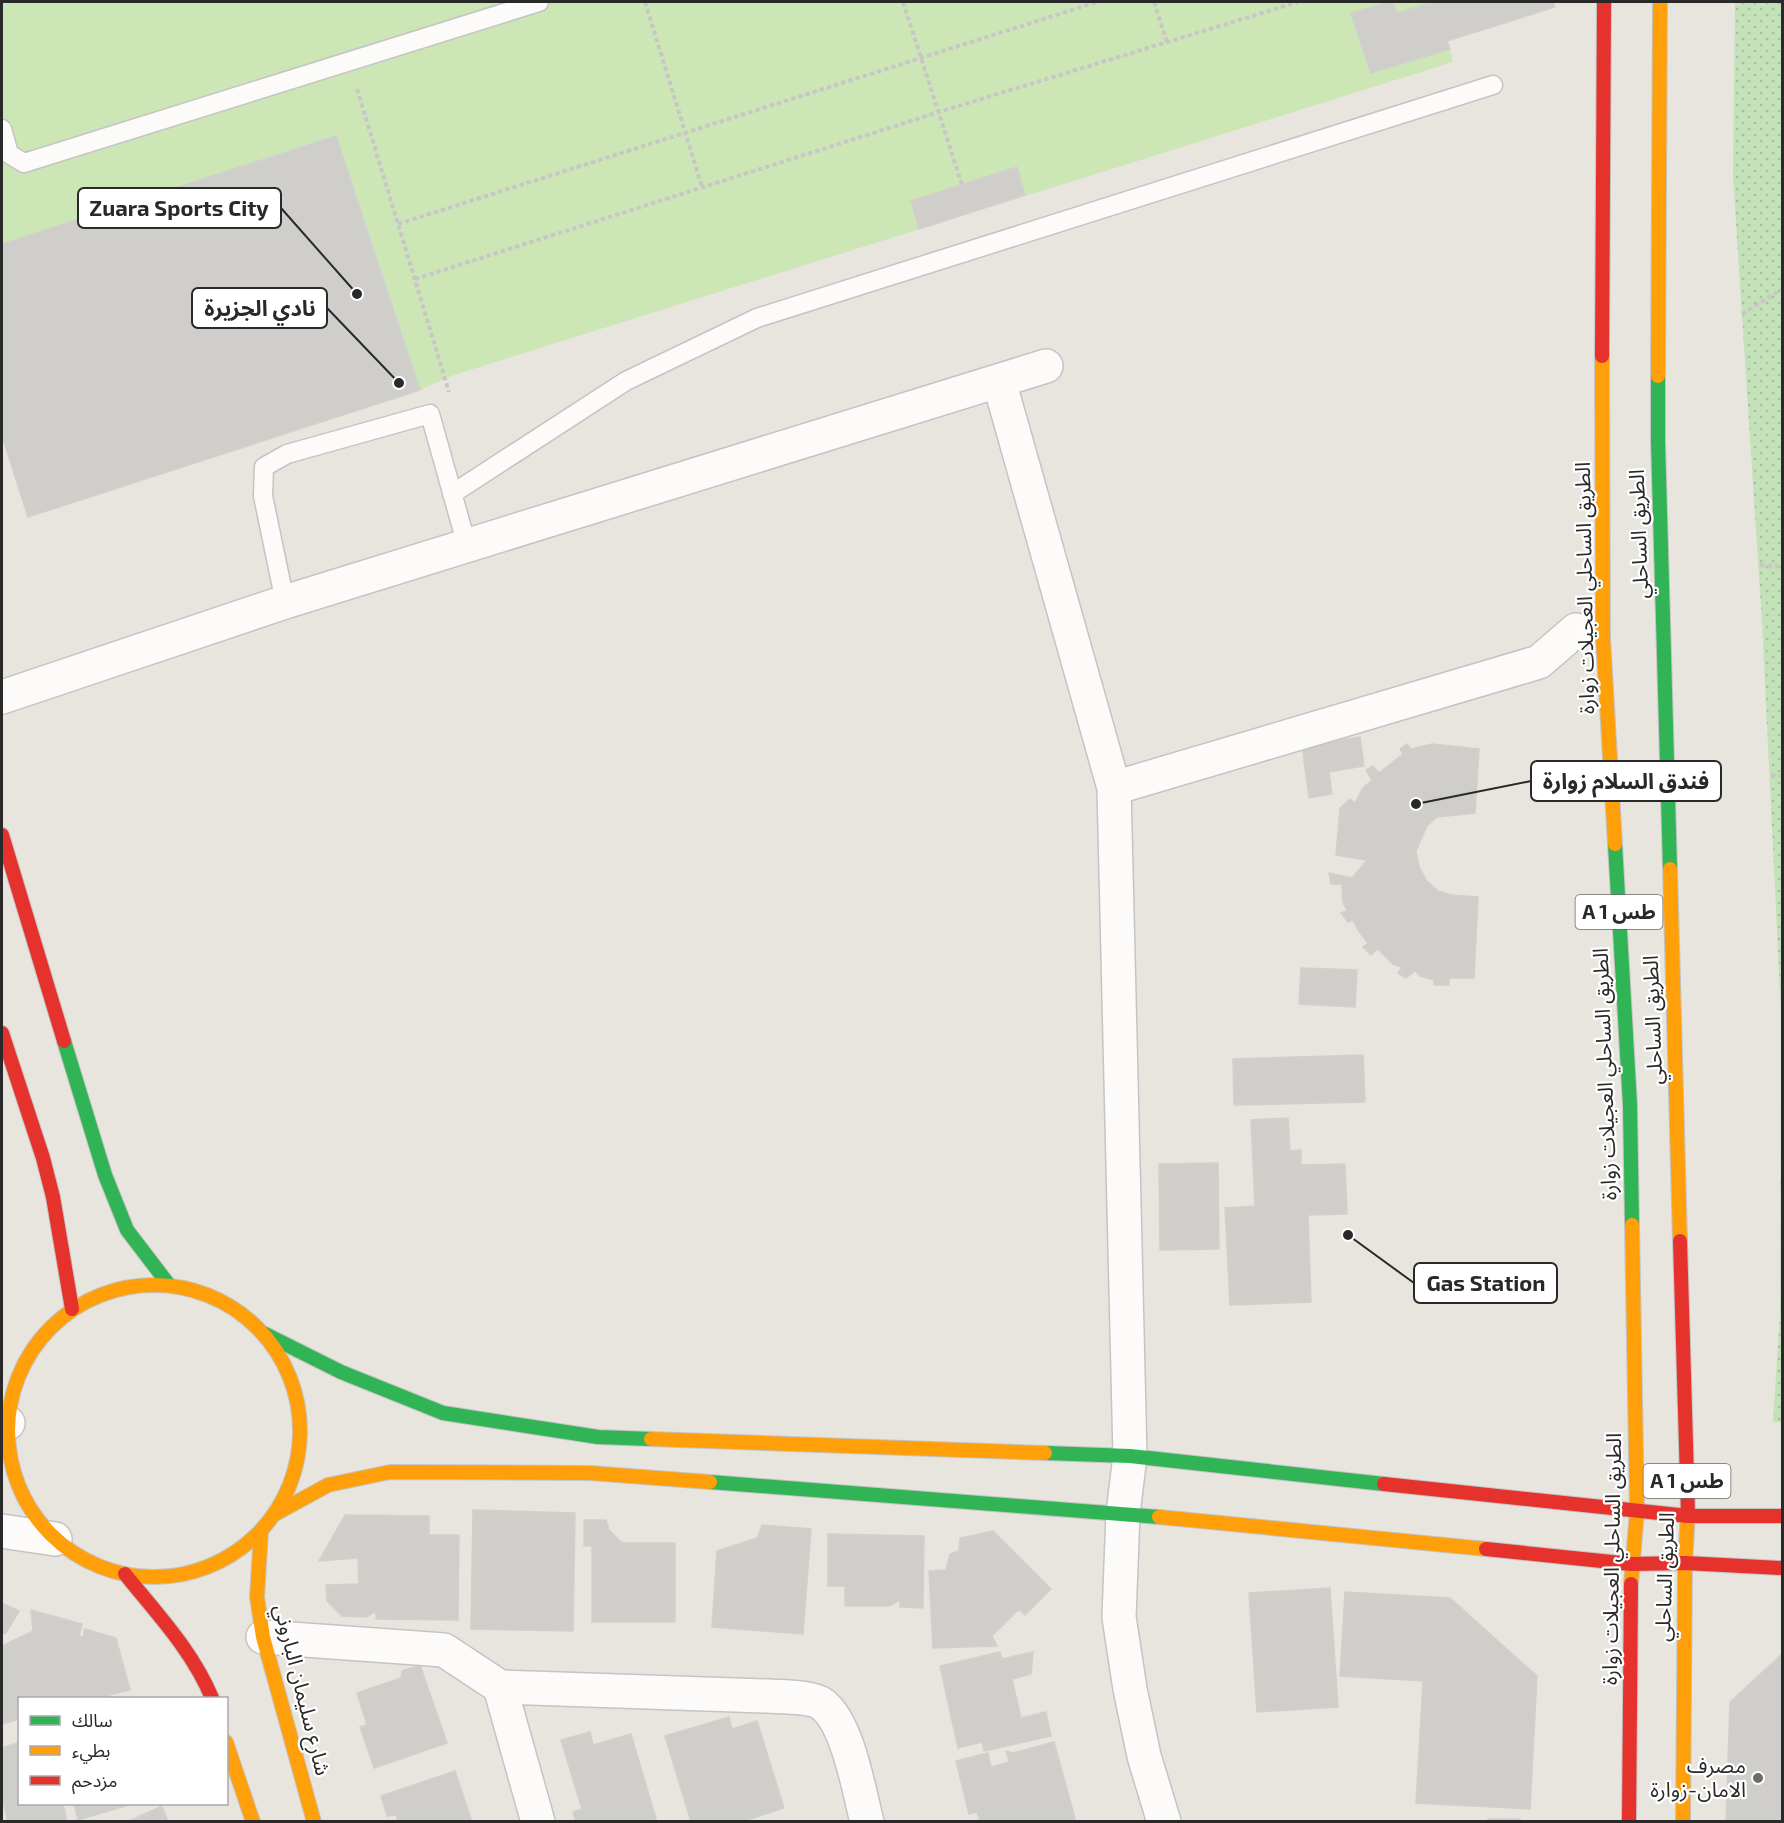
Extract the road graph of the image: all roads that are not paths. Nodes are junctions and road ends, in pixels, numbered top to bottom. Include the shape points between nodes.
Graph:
1 (539, 2) edge
2 (1604, 2) edge
3 (1660, 2) edge
4 (1493, 85) dead end
5 (2, 129) edge
6 (1046, 366) dead end
7 (999, 381) junction
8 (452, 494) junction
9 (467, 546) junction
10 (285, 602) junction
11 (1576, 630) dead end
12 (2, 697) edge
13 (1114, 788) junction
14 (2, 835) edge
15 (2, 1033) edge
16 (169, 1285) junction
17 (72, 1309) junction
18 (263, 1333) junction
19 (5, 1425) edge
20 (1130, 1456) junction
21 (1637, 1511) junction
22 (1124, 1513) junction
23 (275, 1514) junction
24 (1688, 1516) junction
25 (1782, 1516) edge
26 (2, 1531) edge
27 (261, 1532) junction
28 (56, 1539) junction
29 (1684, 1563) junction
30 (1632, 1564) junction
31 (1782, 1568) edge
32 (125, 1574) junction
33 (263, 1637) junction
34 (500, 1687) junction
35 (212, 1697) edge
36 (228, 1748) edge
37 (253, 1821) edge
38 (314, 1821) edge
39 (538, 1821) edge
40 (867, 1821) edge
41 (1164, 1821) edge
42 (1629, 1821) edge
43 (1683, 1821) edge

1 - 5 lane via 24,162 9,153
2 - 21 main road, الطريق الساحلي العجيلات زوارة / A 1 طس via 1603,638 1630,1105
3 - 24 main road, الطريق الساحلي / A 1 طس via 1658,441
4 - 8 lane via 757,318 626,381
6 - 7 street
7 - 9 street
7 - 13 street
8 - 9 lane
8 - 10 lane via 430,414 287,454 264,467 263,496
9 - 10 street
10 - 12 street
11 - 13 street via 1539,662
13 - 20 street
14 - 16 main road via 105,1175 127,1230
15 - 17 main road via 53,1197
16 - 17 main road via 119,1288
16 - 18 main road via 221,1300
17 - 19 main road via 51,1326 20,1371
18 - 20 main road via 341,1372 443,1413 598,1437
18 - 23 main road via 282,1360 295,1389 300,1422 299,1454 291,1486
19 - 28 main road via 13,1466 28,1506
20 - 21 main road
20 - 22 street
21 - 24 main road
21 - 30 main road, الطريق الساحلي العجيلات زوارة / A 1 طس
22 - 23 main road via 590,1473 390,1472 328,1485
22 - 30 main road
22 - 41 street via 1119,1617 1144,1756
23 - 27 main road
24 - 25 main road
24 - 29 main road, الطريق الساحلي / A 1 طس
26 - 28 street
27 - 32 main road via 232,1555 199,1571 162,1577
27 - 33 main road, شارع سليمان الباروني via 257,1597
28 - 32 main road via 88,1561
29 - 30 main road
29 - 31 main road
29 - 43 main road, الطريق الساحلي / A 1 طس
30 - 42 main road, الطريق الساحلي العجيلات زوارة / A 1 طس
32 - 35 main road via 196,1663
33 - 34 street via 444,1650
33 - 38 main road, شارع سليمان الباروني
34 - 39 street
34 - 40 street via 797,1697 821,1703 834,1718 848,1747
36 - 37 main road

